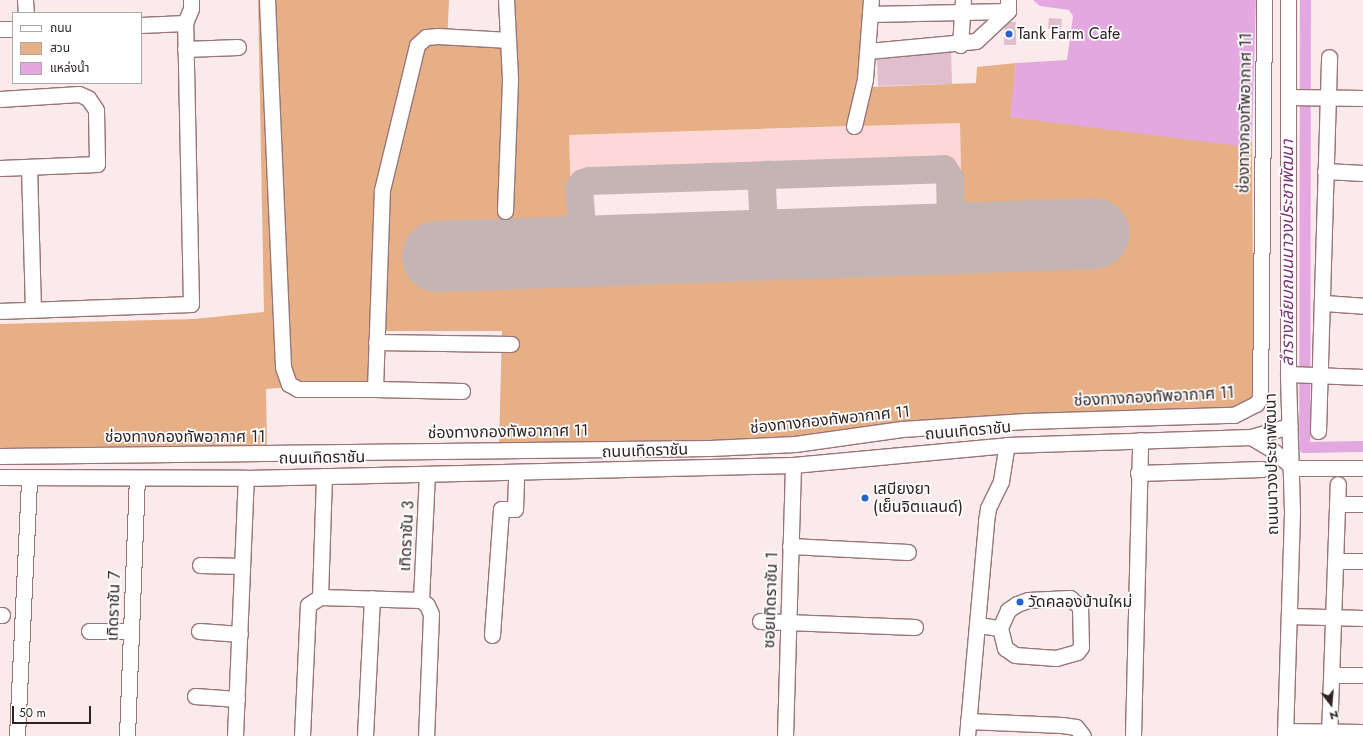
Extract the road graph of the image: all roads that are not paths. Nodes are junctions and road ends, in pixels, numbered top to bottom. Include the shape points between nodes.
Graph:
1 (25, 0) edge
2 (191, 0) edge
3 (267, 0) edge
4 (506, 0) edge
5 (1264, 0) edge
6 (1288, 0) edge
7 (1008, 5) edge
8 (963, 6) edge
9 (871, 7) edge
10 (26, 12) edge
11 (185, 23) junction
12 (142, 25) edge
13 (0, 29) edge
14 (12, 29) edge
15 (508, 40) junction
16 (960, 45) junction
17 (238, 47) dead end
18 (185, 49) junction
19 (868, 51) junction
20 (1329, 57) dead end
21 (27, 90) edge
22 (1293, 97) junction
23 (1322, 98) junction
24 (1363, 98) edge
25 (0, 99) edge
26 (854, 126) dead end
27 (29, 166) junction
28 (0, 168) edge
29 (1325, 170) junction
30 (1363, 173) edge
31 (505, 211) dead end
32 (1324, 303) junction
33 (1363, 306) edge
34 (33, 309) junction
35 (0, 310) edge
36 (376, 342) junction
37 (511, 344) dead end
38 (1304, 375) junction
39 (1363, 377) edge
40 (375, 389) junction
41 (462, 391) dead end
42 (1289, 426) junction
43 (1318, 431) dead end
44 (1251, 437) junction
45 (1140, 440) junction
46 (1007, 445) junction
47 (0, 456) edge
48 (793, 465) junction
49 (1291, 467) junction
50 (1363, 468) edge
51 (1262, 469) dead end
52 (516, 472) junction
53 (1138, 473) junction
54 (428, 474) junction
55 (324, 476) junction
56 (0, 477) edge
57 (30, 477) junction
58 (137, 478) junction
59 (246, 478) junction
60 (1338, 484) dead end
61 (1337, 504) junction
62 (1363, 504) edge
63 (790, 546) junction
64 (908, 552) dead end
65 (1336, 561) junction
66 (1363, 561) edge
67 (200, 565) dead end
68 (242, 566) junction
69 (320, 597) junction
70 (372, 598) junction
71 (421, 600) junction
72 (1290, 616) junction
73 (1334, 618) junction
74 (1363, 618) edge
75 (760, 621) dead end
76 (788, 622) junction
77 (978, 625) junction
78 (915, 627) dead end
79 (1000, 628) junction
80 (89, 631) dead end
81 (131, 631) junction
82 (199, 631) dead end
83 (240, 634) junction
84 (492, 635) dead end
85 (1332, 675) junction
86 (1363, 675) edge
87 (195, 696) dead end
88 (237, 699) junction
89 (968, 721) junction
90 (1033, 730) edge
91 (1363, 732) edge
92 (1285, 734) edge
93 (1329, 734) edge
94 (17, 736) edge
95 (127, 736) edge
96 (235, 736) edge
97 (302, 736) edge
98 (365, 736) edge
99 (426, 736) edge
100 (785, 736) edge
101 (968, 736) edge
102 (1083, 736) edge
103 (1133, 736) edge

1 - 10 street
2 - 11 street via 191,9
3 - 40 street via 284,371 289,384 298,389
4 - 15 street
5 - 47 street, ช่องทางกองทัพอากาศ 11 via 1260,398 1256,404 1234,415 1026,421 902,429 795,444 710,448
6 - 22 street, ถนนนาวงประชาพัฒนา
7 - 8 street
7 - 16 street via 976,41
8 - 9 street
8 - 16 street
9 - 19 street
11 - 12 street
11 - 18 street
13 - 14 street
15 - 31 street via 510,78
15 - 36 street via 438,36 426,38 417,45 382,190
16 - 19 street
17 - 18 street
18 - 34 street via 191,304
19 - 26 street via 865,79
20 - 23 street
21 - 25 street
21 - 27 street via 79,94 88,98 96,110 96,164
22 - 23 street
22 - 38 street, ถนนนาวงประชาพัฒนา
23 - 24 street
23 - 29 street
27 - 28 street
27 - 34 street
29 - 30 street
29 - 32 street
32 - 33 street
32 - 38 street
34 - 35 street
36 - 37 street
36 - 40 street
38 - 39 street
38 - 42 street, ถนนนาวงประชาพัฒนา
38 - 43 street
40 - 41 street
42 - 44 street, ถนนเทิดราชัน
42 - 49 street, ถนนนาวงประชาพัฒนา
44 - 45 street, ถนนเทิดราชัน
44 - 49 street
45 - 46 street, ถนนเทิดราชัน
45 - 53 street
46 - 48 street, ถนนเทิดราชัน
46 - 77 street via 1001,481 987,515
48 - 52 street, ถนนเทิดราชัน
48 - 63 street, ซอยเทิดราชัน 1
49 - 50 street
49 - 72 street, ถนนนาวงประชาพัฒนา
51 - 53 street
52 - 54 street, ถนนเทิดราชัน
52 - 84 street via 515,509 501,509
53 - 103 street
54 - 55 street, ถนนเทิดราชัน
54 - 71 street, เทิดราชัน 3
55 - 59 street, ถนนเทิดราชัน
55 - 69 street
56 - 57 street, ถนนเทิดราชัน
57 - 58 street, ถนนเทิดราชัน
57 - 94 street
58 - 59 street, ถนนเทิดราชัน
58 - 81 street, เทิดราชัน 7
59 - 68 street
60 - 61 street
61 - 62 street
61 - 65 street
63 - 64 street
63 - 76 street, ซอยเทิดราชัน 1
65 - 66 street
65 - 73 street
67 - 68 street
68 - 83 street
69 - 70 street
69 - 97 street via 308,605
70 - 71 street
70 - 98 street
71 - 99 street via 431,614
72 - 73 street
72 - 92 street, ถนนนาวงประชาพัฒนา
73 - 74 street
73 - 85 street
75 - 76 street
76 - 78 street
76 - 100 street, ซอยเทิดราชัน 1
77 - 79 street
77 - 89 street
79 - 79 street via 1008,610 1017,604 1028,600 1070,598 1080,607 1082,647 1077,652 1056,658 1015,655 1005,648
80 - 81 street
81 - 95 street, เทิดราชัน 7
82 - 83 street
83 - 88 street
85 - 86 street
85 - 93 street
87 - 88 street
88 - 96 street
89 - 90 street
89 - 101 street
90 - 102 street via 1076,727
91 - 93 street
92 - 93 street

